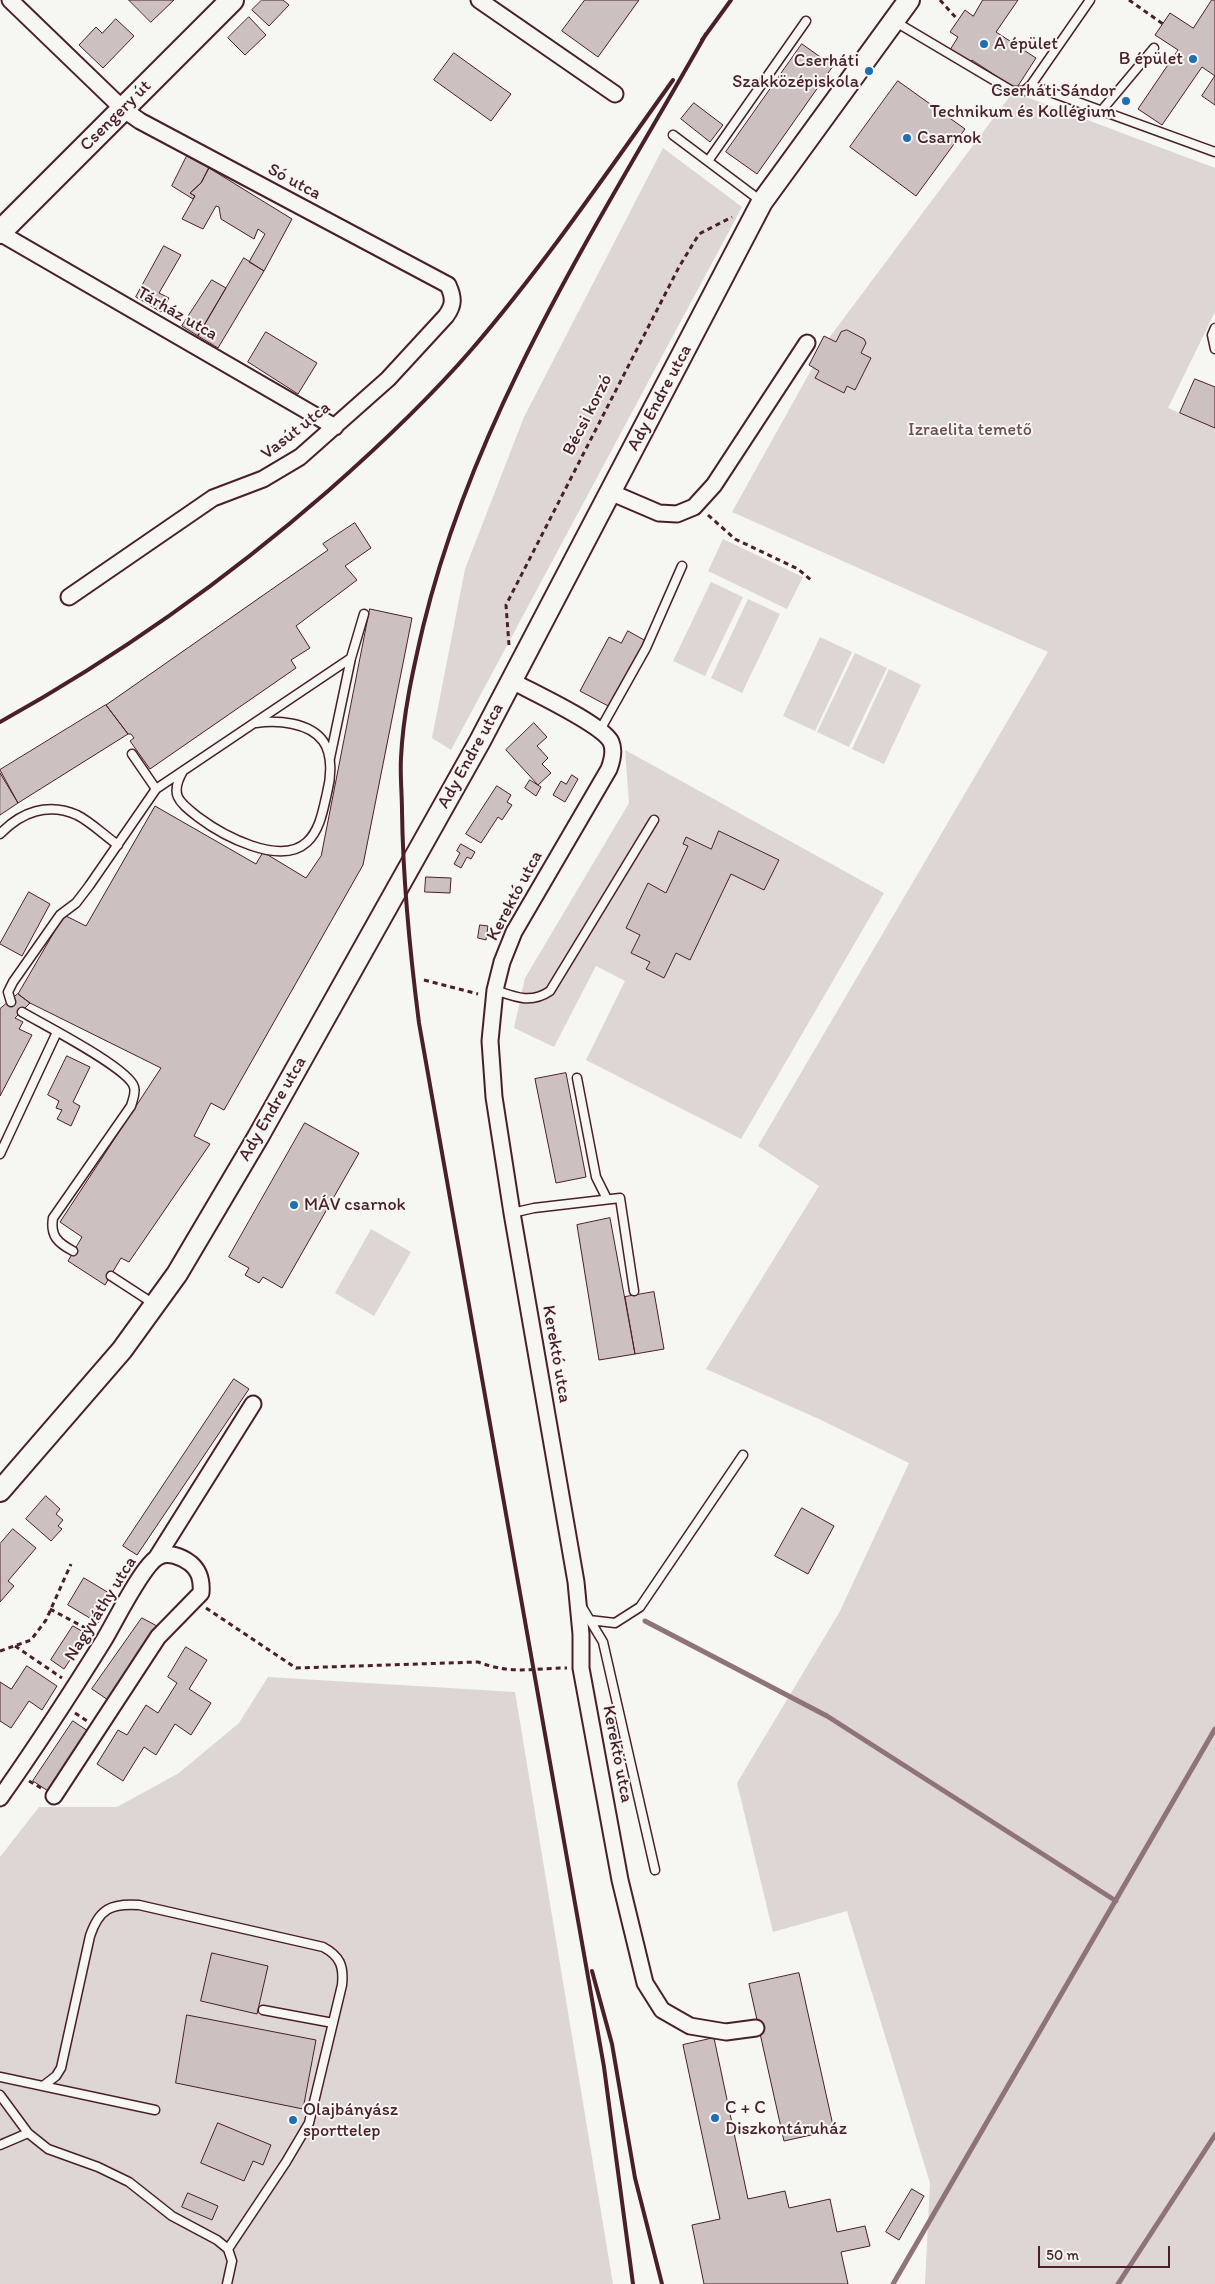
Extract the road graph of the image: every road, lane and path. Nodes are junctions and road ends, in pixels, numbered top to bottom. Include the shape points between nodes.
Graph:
1 (10, 0) edge
2 (232, 0) edge
3 (481, 0) edge
4 (909, 0) edge
5 (940, 0) edge
6 (1090, 0) edge
7 (1129, 0) edge
8 (958, 20) dead end
9 (806, 21) dead end
10 (894, 21) junction
11 (1163, 24) dead end
12 (1154, 48) dead end
13 (1031, 85) junction
14 (615, 94) dead end
15 (122, 109) junction
16 (1102, 110) junction
17 (673, 135) dead end
18 (1215, 152) edge
19 (708, 161) junction
20 (762, 202) junction
21 (0, 232) edge
22 (448, 285) joint
23 (1215, 328) edge
24 (807, 343) dead end
25 (1215, 349) edge
26 (335, 427) junction
27 (610, 492) junction
28 (694, 507) junction
29 (682, 566) dead end
30 (812, 581) dead end
31 (69, 597) dead end
32 (364, 614) dead end
33 (351, 658) junction
34 (512, 681) junction
35 (252, 724) junction
36 (600, 730) junction
37 (132, 754) dead end
38 (330, 758) junction
39 (184, 769) junction
40 (156, 789) junction
41 (654, 820) dead end
42 (0, 834) edge
43 (118, 845) junction
44 (424, 980) dead end
45 (494, 994) junction
46 (7, 1001) edge
47 (22, 1012) dead end
48 (57, 1032) junction
49 (576, 1078) dead end
50 (0, 1154) edge
51 (607, 1199) junction
52 (512, 1213) junction
53 (73, 1251) dead end
54 (111, 1276) dead end
55 (634, 1291) dead end
56 (156, 1306) junction
57 (253, 1404) dead end
58 (743, 1455) dead end
59 (0, 1491) edge
60 (157, 1557) junction
61 (71, 1564) dead end
62 (195, 1601) junction
63 (579, 1604) junction
64 (50, 1609) junction
65 (589, 1620) junction
66 (104, 1639) junction
67 (15, 1646) junction
68 (0, 1651) edge
69 (581, 1668) junction
70 (74, 1686) junction
71 (62, 1704) junction
72 (99, 1729) junction
73 (17, 1774) junction
74 (54, 1796) joint
75 (0, 1798) edge
76 (655, 1870) dead end
77 (263, 2010) dead end
78 (333, 2023) junction
79 (756, 2028) dead end
80 (0, 2076) edge
81 (43, 2086) junction
82 (0, 2095) edge
83 (155, 2110) dead end
84 (28, 2133) junction
85 (0, 2145) edge
86 (228, 2249) junction
87 (227, 2284) edge

1 - 15 street, Só utca
2 - 15 main road, Csengery út
3 - 14 street
4 - 10 street, Ady Endre utca
5 - 8 path
6 - 13 lane
7 - 11 path
9 - 19 lane
10 - 13 lane via 1012,92 1024,91
10 - 20 street, Ady Endre utca
12 - 16 lane
13 - 16 lane
15 - 21 main road, Csengery út
15 - 22 street, Só utca
16 - 18 lane
17 - 19 lane
19 - 20 lane
20 - 27 street, Ady Endre utca
20 - 34 path, Bécsi korzó via 698,234 679,267 506,605
21 - 26 street, Tárház utca
22 - 26 street, Vasút utca via 453,296 452,307 446,316 388,379
23 - 25 lane via 1212,335
24 - 28 street via 714,485
26 - 31 street, Vasút utca via 281,470 213,498
27 - 28 street via 658,513 677,514
27 - 34 street, Ady Endre utca
28 - 30 path via 713,518 735,539 798,569
29 - 36 lane via 646,648
32 - 33 lane
33 - 35 lane
33 - 38 lane
34 - 36 street, Kerektó utca
34 - 56 street, Ady Endre utca via 258,1137
35 - 38 lane via 286,723 307,728 323,741
35 - 39 lane
36 - 45 street, Kerektó utca via 612,744 609,769 514,932
37 - 40 lane
38 - 39 lane via 330,783 315,832 306,843 288,851 266,850 246,844 181,803 176,783
39 - 40 lane
40 - 43 lane
41 - 45 lane via 550,991 537,998 526,999
42 - 43 lane via 13,821 34,810 55,809 77,815
43 - 46 lane via 76,903 60,915 13,982
44 - 45 path
45 - 52 street, Kerektó utca via 490,1062
47 - 48 lane
48 - 50 lane
48 - 53 lane via 117,1068 134,1086 131,1106 53,1218 52,1228 57,1241
49 - 51 lane via 596,1177
51 - 52 lane
51 - 55 lane via 620,1198
52 - 63 street, Kerektó utca
54 - 56 lane
56 - 59 street, Ady Endre utca
57 - 60 street
58 - 65 lane via 640,1607 615,1623
60 - 62 street, Nagyváthy utca via 177,1556 194,1566 202,1583 201,1593
60 - 66 street, Nagyváthy utca
61 - 64 path
62 - 69 path via 296,1668 478,1662 521,1672
62 - 72 street via 158,1636
63 - 65 lane
63 - 69 street, Kerektó utca
64 - 66 path
64 - 67 path via 31,1640
65 - 76 lane via 603,1642
66 - 70 street, Nagyváthy utca
67 - 68 path
67 - 70 path
69 - 79 street, Kerektó utca via 620,1880 645,1983 662,2010 690,2026 726,2032
70 - 71 street, Nagyváthy utca
71 - 72 path
71 - 73 street, Nagyváthy utca
72 - 74 street
73 - 74 path
73 - 75 street, Nagyváthy utca
77 - 78 lane
78 - 81 lane via 343,1967 339,1958 323,1947 139,1906 117,1905 108,1908 93,1927 61,2068
78 - 86 lane via 309,2123
80 - 81 lane
81 - 83 lane
82 - 84 lane
84 - 85 lane
84 - 86 lane via 48,2149 129,2182 172,2216
86 - 87 lane via 232,2261

